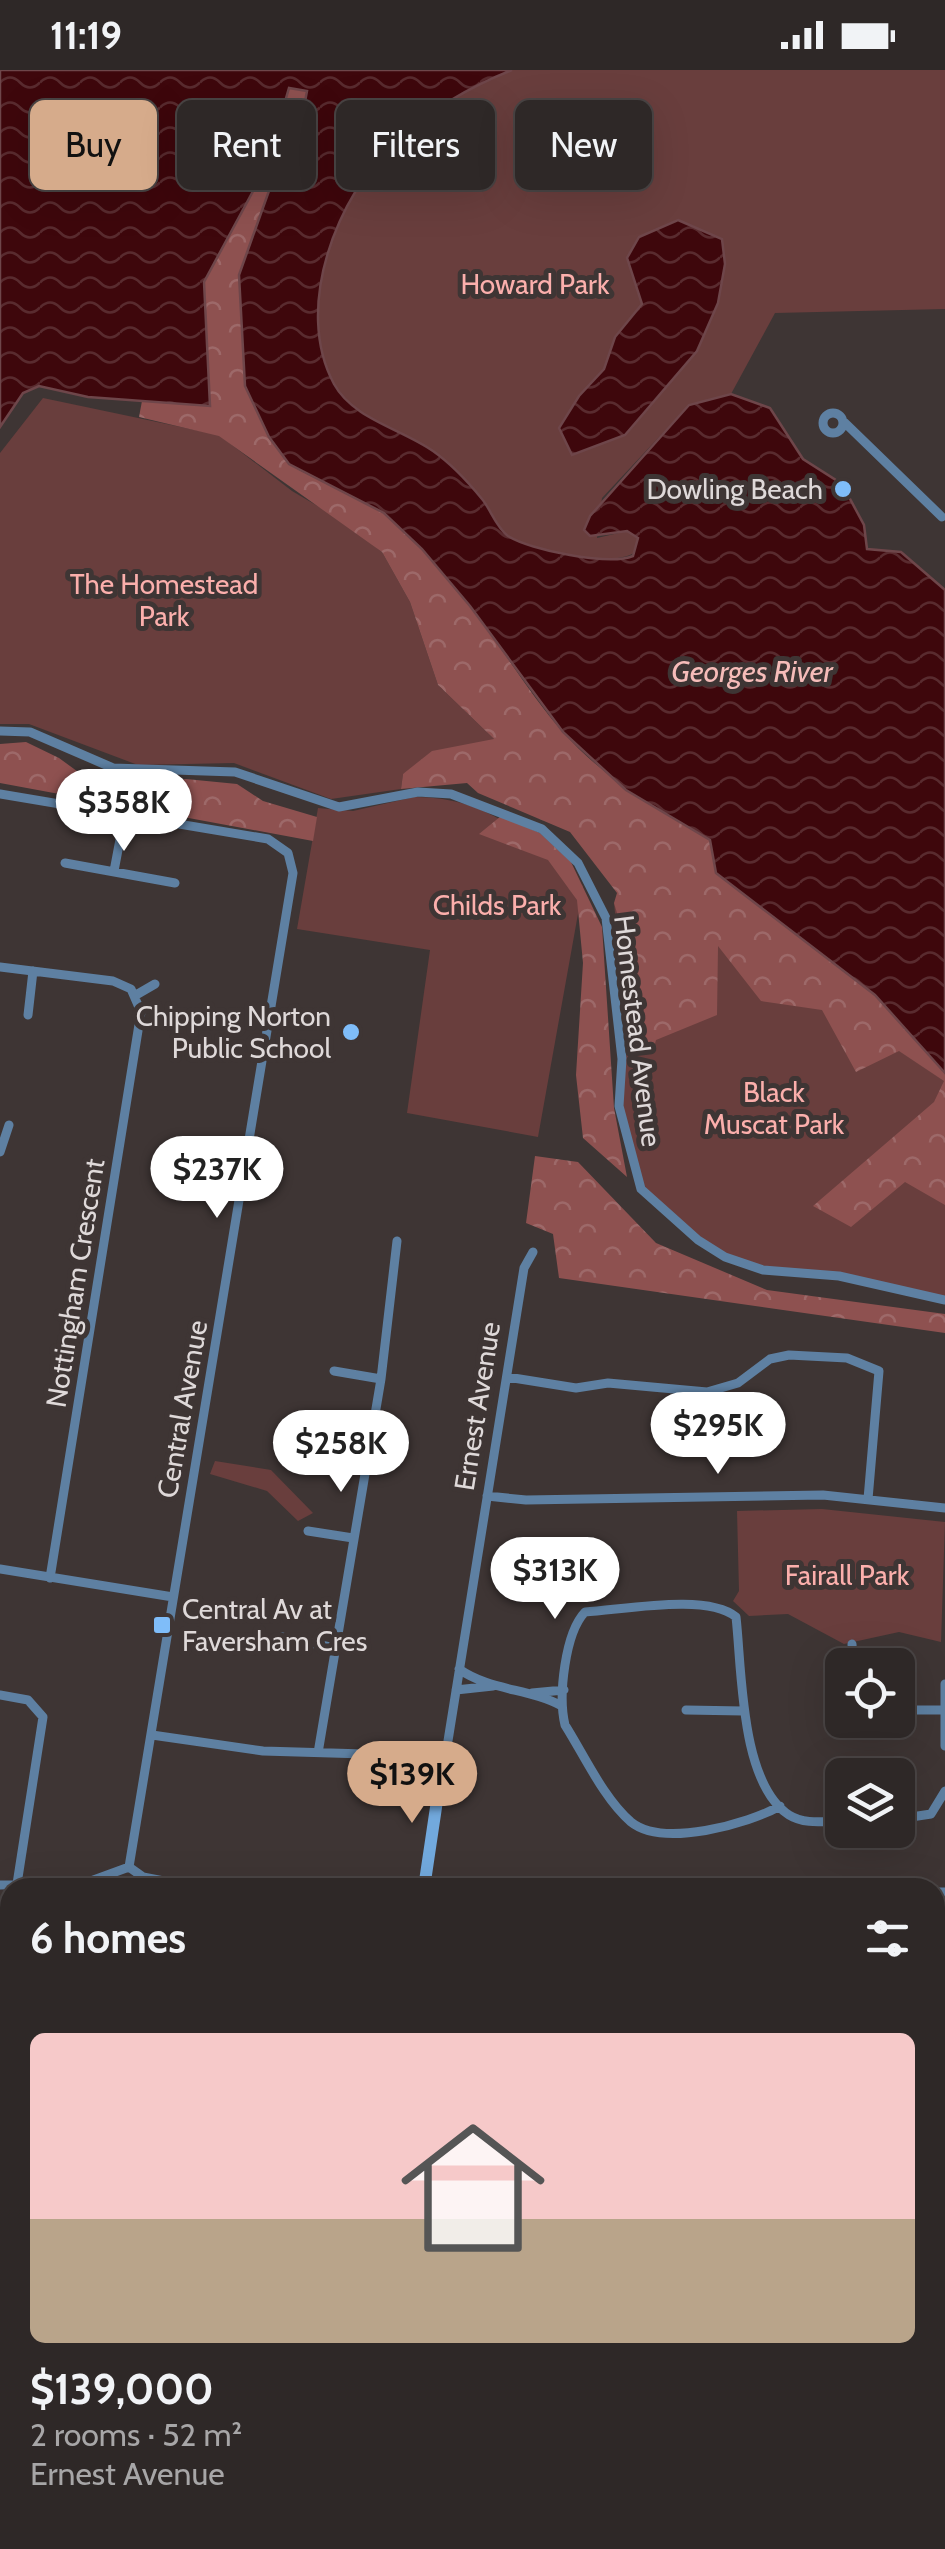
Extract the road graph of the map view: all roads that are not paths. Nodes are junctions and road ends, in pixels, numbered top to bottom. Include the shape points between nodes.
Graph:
1 (843, 421) dead end
2 (944, 516) edge
3 (945, 530) edge
4 (0, 731) edge
5 (0, 794) edge
6 (125, 813) junction
7 (66, 863) dead end
8 (114, 872) junction
9 (175, 883) dead end
10 (0, 967) edge
11 (33, 971) junction
12 (155, 984) dead end
13 (136, 995) junction
14 (28, 1015) dead end
15 (10, 1125) dead end
16 (0, 1152) edge
17 (398, 1241) dead end
18 (533, 1252) dead end
19 (945, 1300) edge
20 (334, 1372) dead end
21 (506, 1377) junction
22 (381, 1379) junction
23 (488, 1496) junction
24 (868, 1500) junction
25 (945, 1508) edge
26 (308, 1532) dead end
27 (353, 1538) junction
28 (0, 1569) edge
29 (50, 1578) junction
30 (174, 1597) junction
31 (282, 1637) dead end
32 (852, 1644) dead end
33 (336, 1648) junction
34 (852, 1648) edge
35 (460, 1669) junction
36 (945, 1684) edge
37 (493, 1686) junction
38 (456, 1690) junction
39 (564, 1690) junction
40 (532, 1693) junction
41 (0, 1695) edge
42 (562, 1706) junction
43 (686, 1710) dead end
44 (915, 1710) edge
45 (944, 1710) edge
46 (744, 1711) junction
47 (152, 1735) junction
48 (945, 1746) edge
49 (447, 1747) joint
50 (318, 1754) junction
51 (438, 1761) junction
52 (945, 1791) edge
53 (780, 1806) junction
54 (943, 1806) edge
55 (915, 1818) edge
56 (825, 1821) edge
57 (129, 1868) junction
58 (19, 1878) edge
59 (100, 1878) edge
60 (149, 1878) edge
61 (425, 1878) edge

1 - 2 street
2 - 3 street
4 - 19 street, Homestead Avenue via 30,732 114,768 235,772 339,807 418,792 451,794 542,828 578,862 606,918 622,1059 619,1106 641,1188 725,1257 763,1270 840,1276
5 - 6 street
6 - 8 street
6 - 30 street, Central Avenue via 268,839 288,854 293,873
7 - 8 street
8 - 9 street
10 - 11 street
11 - 13 street via 113,980
11 - 14 street
12 - 13 street
13 - 29 street, Nottingham Crescent via 140,1022
15 - 16 street
17 - 22 street
18 - 21 street, Ernest Avenue via 524,1268
20 - 22 street
21 - 23 street, Ernest Avenue
21 - 24 street via 576,1388 608,1383 708,1392 738,1384 770,1359 847,1358 879,1371
22 - 27 street
23 - 24 street
23 - 35 street, Ernest Avenue
24 - 25 street
26 - 27 street
27 - 33 street
28 - 29 street
29 - 30 street
30 - 47 street, Central Avenue
31 - 33 street
32 - 34 street
33 - 50 street
35 - 37 street
35 - 38 street, Ernest Avenue
36 - 45 street
37 - 38 street
37 - 40 street
38 - 49 street, Ernest Avenue
39 - 40 street
39 - 42 street
39 - 46 street via 575,1623 585,1612 706,1604 736,1617
40 - 42 street
41 - 58 street via 28,1700 43,1717
42 - 53 street via 572,1736 640,1828 727,1828
43 - 46 street
44 - 45 street
45 - 48 street
46 - 53 street via 748,1746
47 - 50 street
47 - 57 street, Central Avenue
49 - 51 street via 453,1760
50 - 51 street
51 - 61 street
52 - 54 street
53 - 56 street via 807,1822
54 - 55 street
57 - 59 street
57 - 60 street

